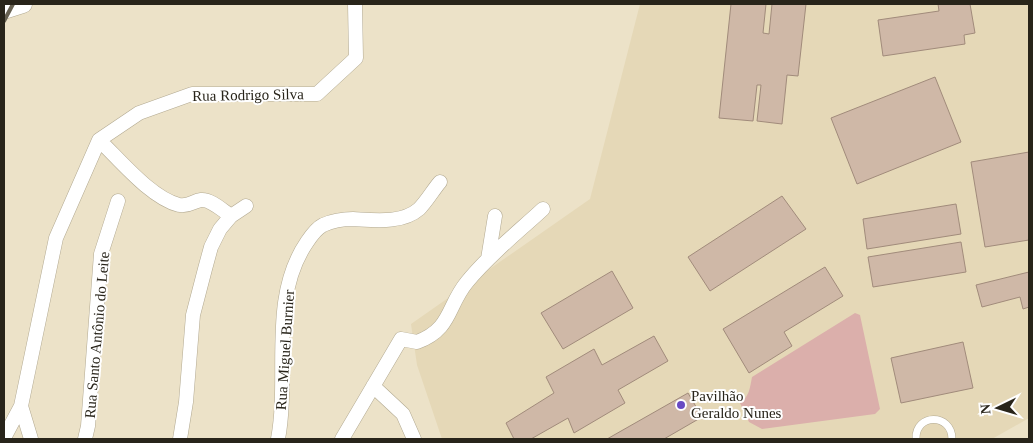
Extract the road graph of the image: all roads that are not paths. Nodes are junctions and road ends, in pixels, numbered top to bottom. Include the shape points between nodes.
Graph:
1 (24, 4) edge
2 (355, 4) edge
3 (4, 10) edge
4 (99, 140) junction
5 (440, 182) dead end
6 (118, 201) dead end
7 (246, 206) dead end
8 (543, 210) dead end
9 (231, 216) junction
10 (495, 216) dead end
11 (488, 259) junction
12 (373, 386) junction
13 (22, 406) junction
14 (4, 438) edge
15 (31, 439) edge
16 (85, 439) edge
17 (180, 439) edge
18 (278, 439) edge
19 (342, 439) edge
20 (414, 439) edge
21 (916, 439) edge
22 (952, 439) edge

1 - 3 street
2 - 4 street, Rua Rodrigo Silva via 356,58 317,94 192,94 139,113
4 - 9 street via 156,194 189,206 206,200
4 - 13 street via 56,238
5 - 18 street, Rua Miguel Burnier via 412,214 380,221 352,219 333,222 322,226 304,247 296,262 286,302
6 - 16 street, Rua Santo Antônio do Leite via 101,254
7 - 9 street
8 - 11 street
9 - 17 street via 220,229 212,247 195,302
10 - 11 street
11 - 12 street via 466,282 438,331 417,342 401,339
12 - 19 street
12 - 20 street via 403,414
13 - 14 street
13 - 15 street
21 - 22 lane via 919,426 935,419 946,423

